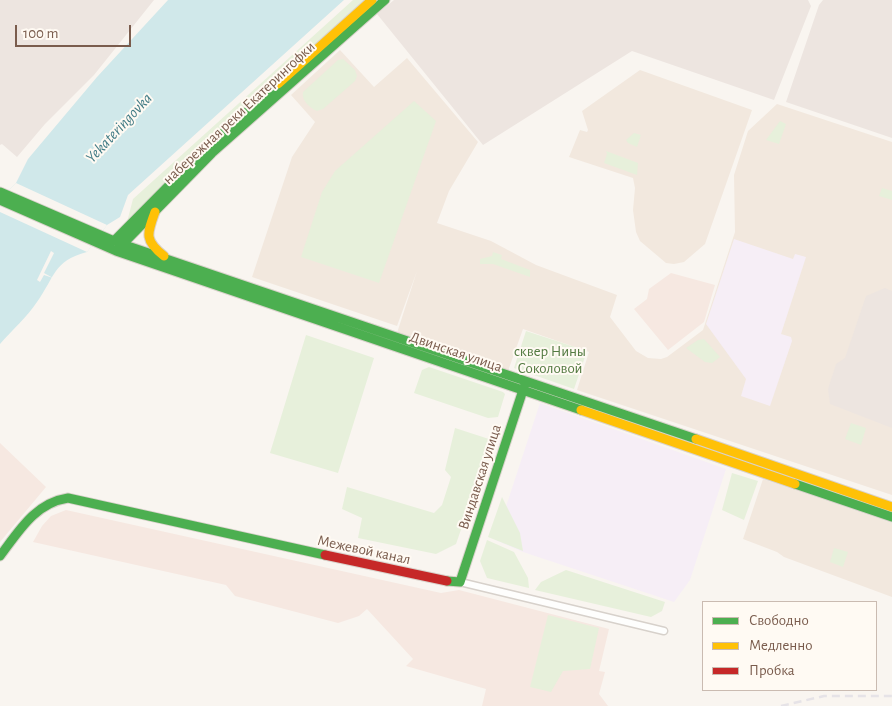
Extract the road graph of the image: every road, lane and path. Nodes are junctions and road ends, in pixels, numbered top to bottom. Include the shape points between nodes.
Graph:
1 (372, 0) edge
2 (385, 0) edge
3 (1, 195) edge
4 (155, 211) junction
5 (98, 239) junction
6 (114, 241) junction
7 (120, 248) junction
8 (170, 261) junction
9 (526, 380) junction
10 (523, 390) junction
11 (892, 507) edge
12 (892, 517) edge
13 (0, 556) edge
14 (460, 582) junction
15 (664, 631) dead end

1 - 6 street, набережная реки Екатерингофки via 206,148
2 - 4 street, набережная реки Екатерингофки via 212,153
3 - 5 street
4 - 7 street, набережная реки Екатерингофки
4 - 8 street via 148,240
5 - 6 street, Двинская улица
5 - 7 street, Двинская улица
6 - 7 street, Двинская улица
7 - 8 street, Двинская улица
7 - 10 street, Двинская улица
8 - 9 street, Двинская улица
9 - 10 street, Виндавская улица
9 - 11 street, Двинская улица
10 - 12 street, Двинская улица
10 - 14 street, Виндавская улица
13 - 14 street, Межевой канал via 40,508 58,498 77,499 386,569
14 - 15 street, Межевой канал

